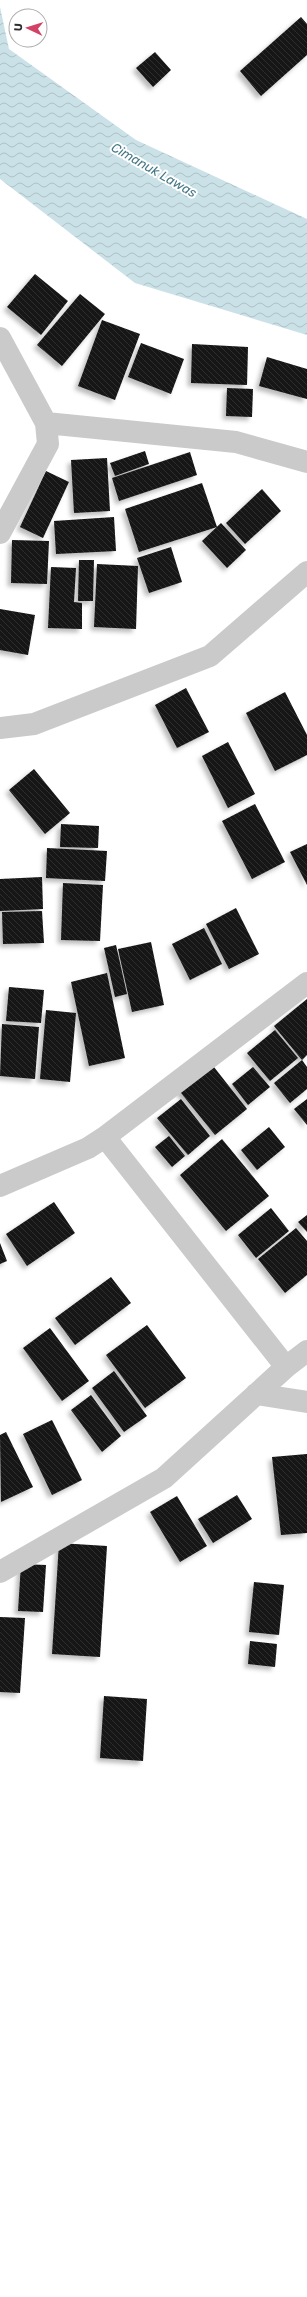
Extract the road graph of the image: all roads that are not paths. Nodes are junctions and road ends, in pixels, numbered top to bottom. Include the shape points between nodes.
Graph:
1 (0, 338) edge
2 (46, 423) junction
3 (307, 462) edge
4 (0, 533) edge
5 (307, 572) edge
6 (0, 728) edge
7 (307, 983) edge
8 (105, 1137) junction
9 (0, 1186) edge
10 (307, 1351) edge
11 (286, 1367) junction
12 (256, 1394) junction
13 (307, 1402) edge
14 (0, 1572) edge

1 - 2 street
2 - 3 street via 236,442
2 - 4 street via 48,444
5 - 6 street via 210,656 34,724
7 - 8 street
8 - 9 street via 88,1148
8 - 11 street
10 - 11 street
11 - 12 street
12 - 13 street
12 - 14 street via 164,1478

